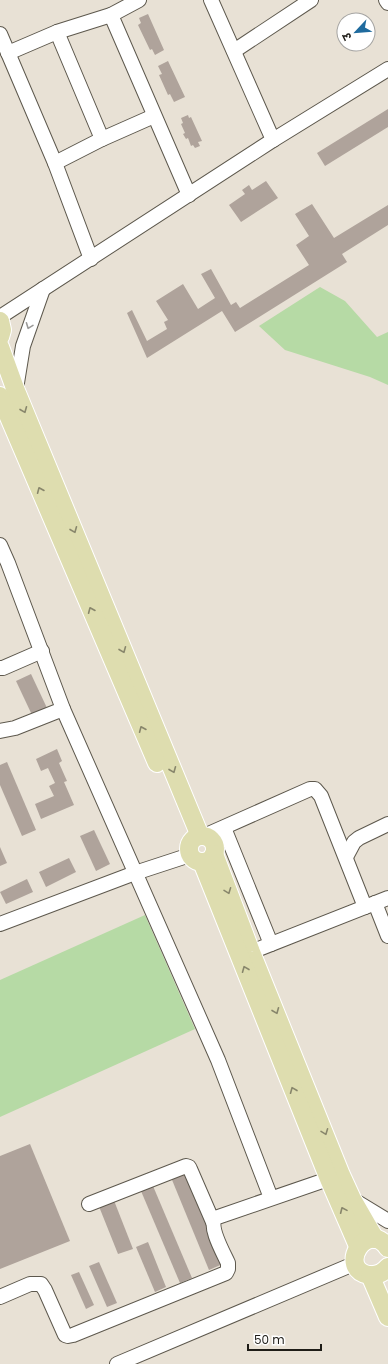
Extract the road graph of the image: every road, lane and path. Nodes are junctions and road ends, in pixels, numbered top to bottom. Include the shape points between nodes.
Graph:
1 (211, 0) edge
2 (311, 0) edge
3 (386, 0) edge
4 (134, 2) edge
5 (388, 3) edge
6 (110, 15) junction
7 (57, 32) junction
8 (0, 34) edge
9 (234, 51) junction
10 (8, 53) junction
11 (388, 69) edge
12 (154, 116) junction
13 (102, 139) junction
14 (273, 140) junction
15 (55, 163) junction
16 (189, 194) junction
17 (91, 259) junction
18 (43, 290) junction
19 (0, 317) edge
20 (0, 321) edge
21 (0, 338) edge
22 (0, 347) edge
23 (8, 393) edge
24 (0, 545) edge
25 (4, 565) edge
26 (42, 651) junction
27 (0, 668) edge
28 (63, 709) junction
29 (0, 731) edge
30 (388, 824) edge
31 (224, 828) junction
32 (200, 848) junction
33 (346, 856) junction
34 (135, 873) junction
35 (388, 898) edge
36 (370, 905) junction
37 (1, 923) edge
38 (388, 936) edge
39 (271, 944) junction
40 (251, 952) junction
41 (335, 1177) junction
42 (271, 1198) junction
43 (352, 1199) junction
44 (89, 1204) dead end
45 (388, 1221) edge
46 (213, 1222) junction
47 (381, 1243) edge
48 (358, 1246) junction
49 (356, 1264) junction
50 (383, 1274) edge
51 (0, 1297) edge
52 (388, 1317) edge
53 (117, 1364) edge

1 - 9 street
2 - 9 street
3 - 5 street
4 - 6 street
6 - 7 street
6 - 12 street
7 - 10 street
7 - 13 street
8 - 10 street
9 - 14 street
10 - 15 street
11 - 14 street
12 - 13 street
12 - 16 street
13 - 15 street
14 - 16 street
15 - 17 street
16 - 17 street
17 - 18 street
18 - 19 street
18 -> 23 street
20 - 21 main road
22 - 23 main road
23 - 32 main road
24 - 25 street
25 - 26 street
26 - 27 street
26 - 28 street
28 - 29 street via 15,728
28 - 34 street
30 - 33 street via 359,838
31 - 32 street
31 - 33 street via 315,789
31 - 39 street
32 - 34 street
32 -> 40 main road
41 -> 32 main road
33 - 36 street
34 - 37 street
34 - 42 street via 218,1060
35 - 36 street
36 - 38 street
36 - 39 street
39 - 40 street
40 -> 41 main road
41 - 42 street
41 - 43 main road
48 -> 41 main road
42 - 46 street via 222,1215
43 - 45 street
43 - 47 main road
44 - 46 street via 186,1166 190,1169
46 - 51 street via 213,1228 228,1263 226,1273 73,1335 65,1335 41,1284 30,1284
47 - 48 main road via 366,1240
48 - 49 main road via 355,1254
49 - 50 main road via 361,1271
49 - 53 street
50 - 52 main road

